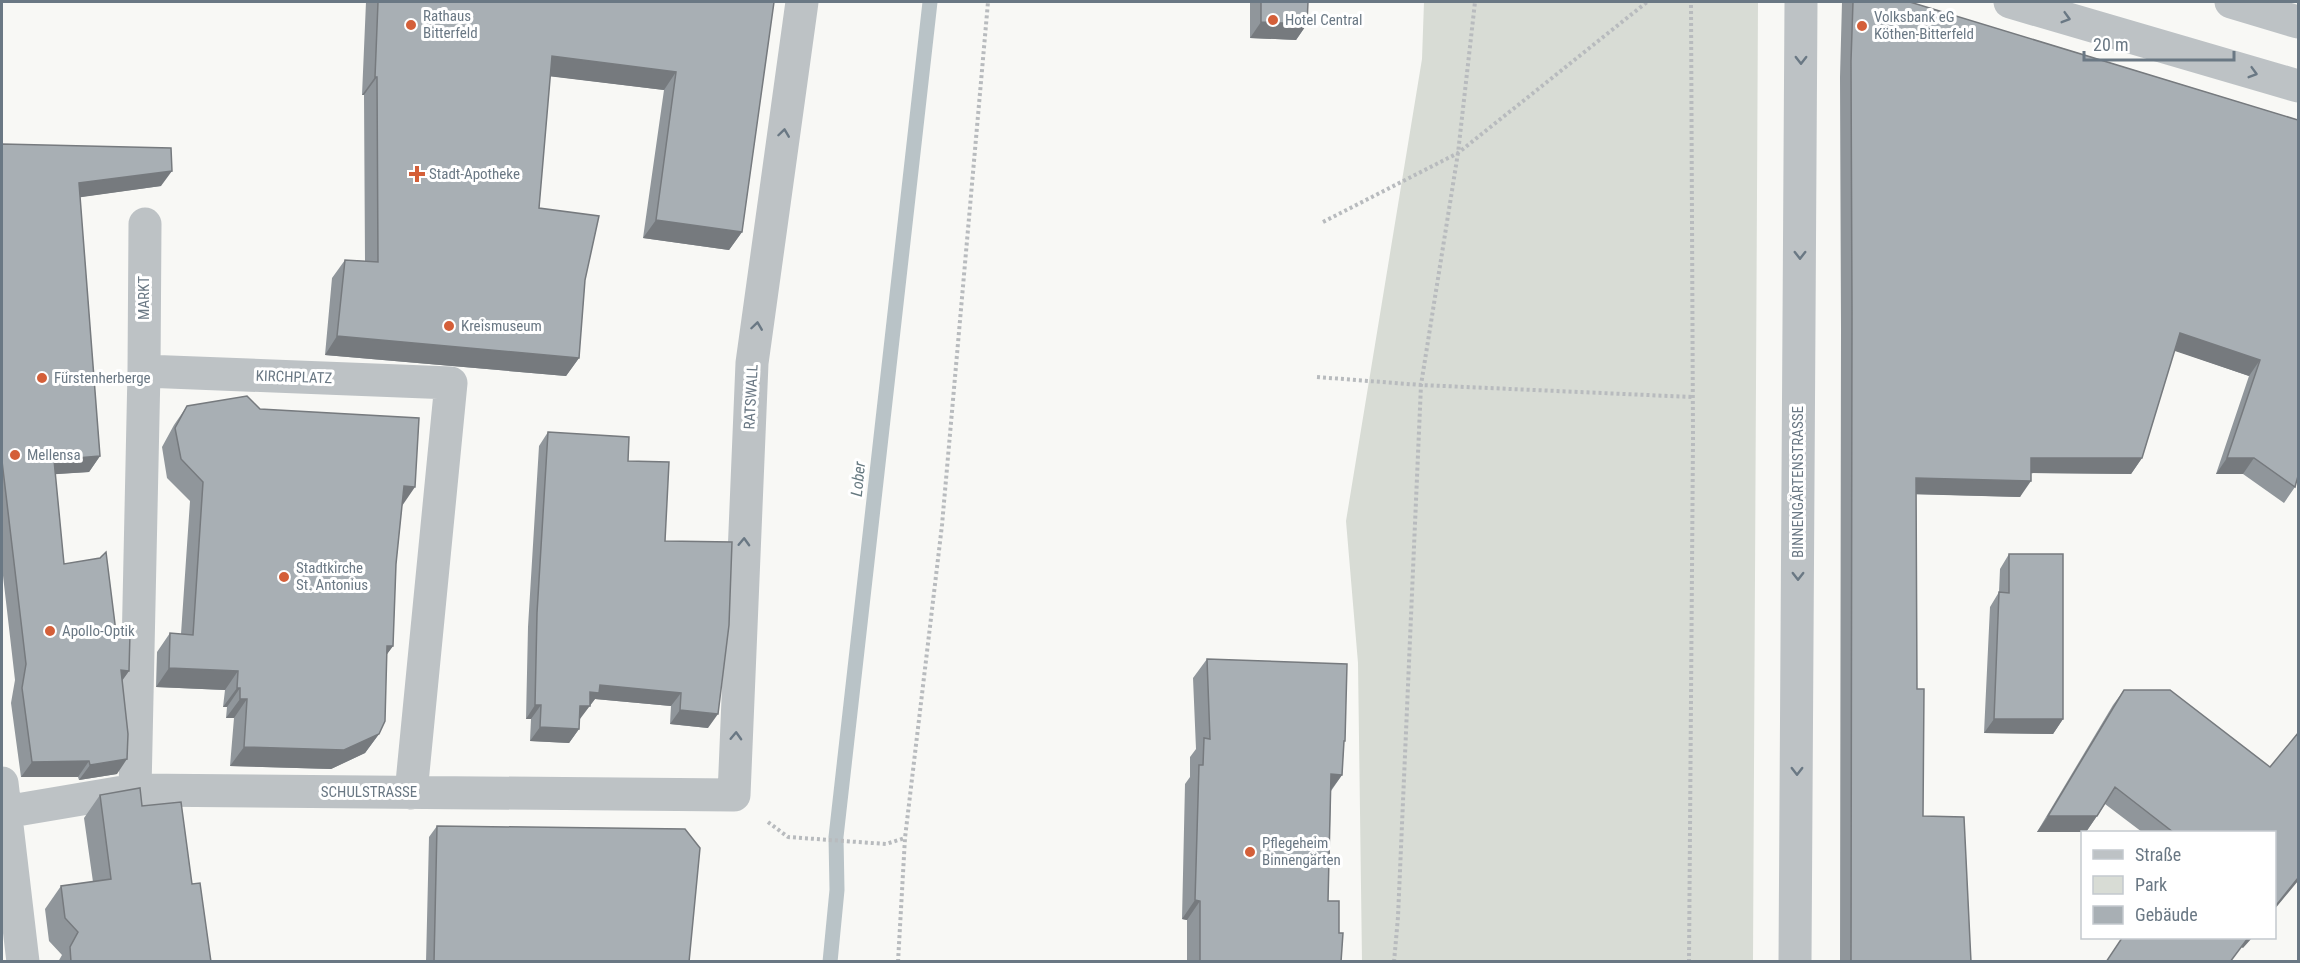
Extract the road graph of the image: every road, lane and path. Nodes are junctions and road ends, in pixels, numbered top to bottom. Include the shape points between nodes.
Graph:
1 (802, 2) edge
2 (988, 2) edge
3 (1475, 2) edge
4 (1647, 2) edge
5 (1691, 2) edge
6 (1801, 2) edge
7 (2010, 2) edge
8 (2231, 2) edge
9 (2298, 22) edge
10 (2298, 86) edge
11 (1458, 153) junction
12 (1323, 222) dead end
13 (145, 224) dead end
14 (144, 371) junction
15 (1317, 377) dead end
16 (1421, 385) junction
17 (1692, 397) junction
18 (135, 790) junction
19 (411, 793) junction
20 (734, 795) joint
21 (3, 797) edge
22 (788, 837) dead end
23 (905, 838) junction
24 (23, 962) edge
25 (898, 962) edge
26 (1394, 962) edge
27 (1689, 962) edge
28 (1796, 962) edge

20 -> 1 street, RATSWALL via 752,363
2 - 23 path via 942,525
3 - 11 path
4 - 11 path
5 - 17 path
6 -> 28 street, BINNENGÄRTENSTRASSE
7 -> 10 street
8 - 9 street
11 - 12 path
11 - 16 path
13 - 14 street, MARKT
14 - 18 street
14 - 19 street, KIRCHPLATZ via 451,383
15 - 16 path
16 - 17 path
16 - 26 path
17 - 27 path
18 - 19 street, SCHULSTRASSE
18 - 21 street, SCHULSTRASSE
19 - 20 street, SCHULSTRASSE
21 - 24 street
22 - 23 path via 886,844
23 - 25 path

